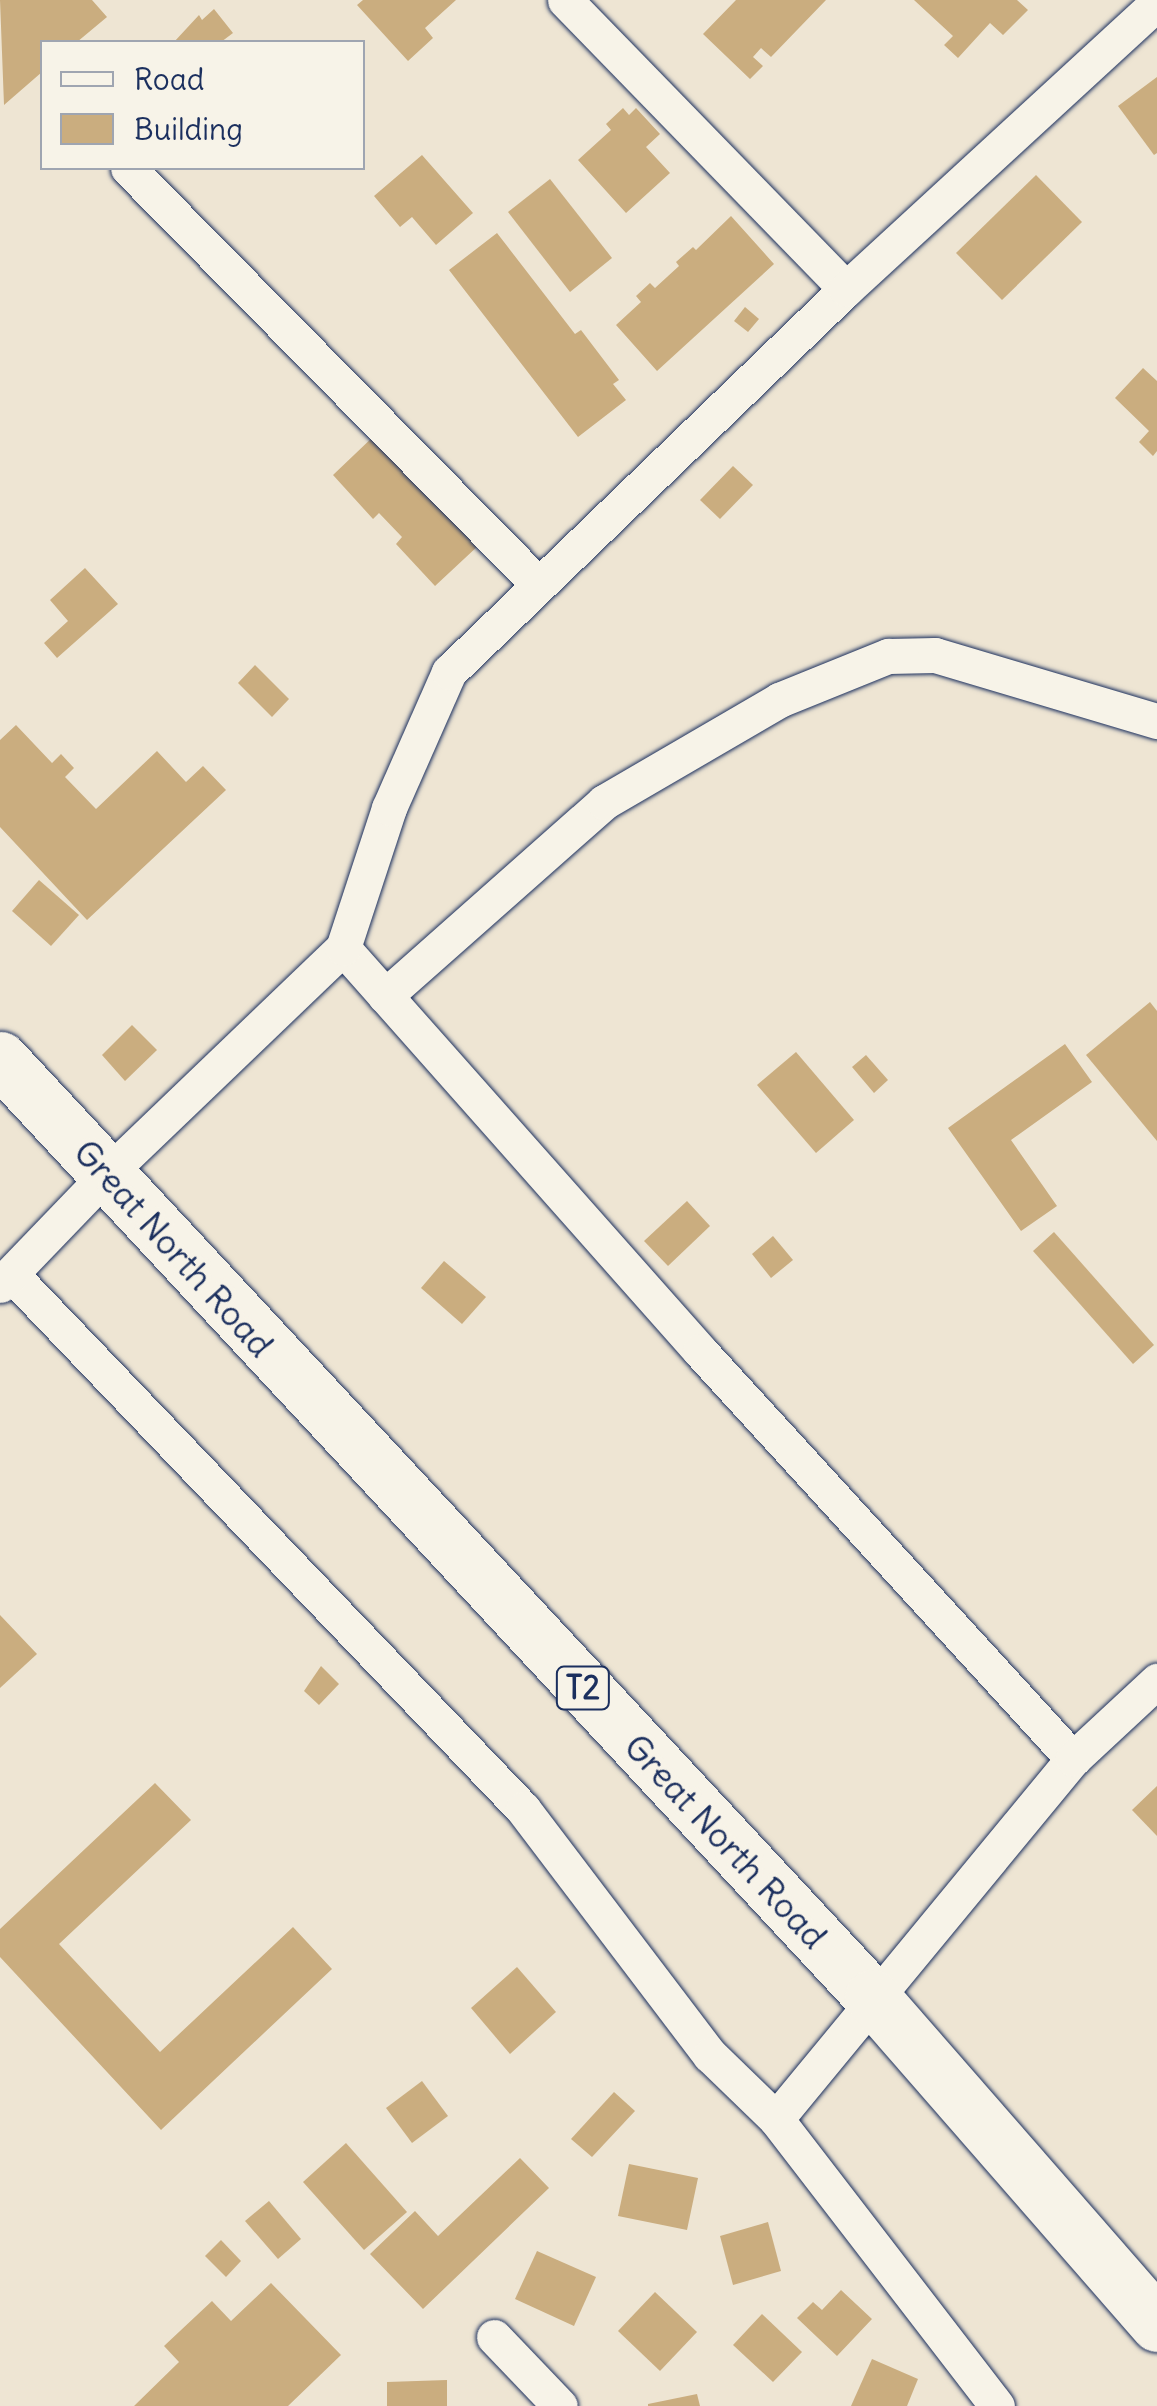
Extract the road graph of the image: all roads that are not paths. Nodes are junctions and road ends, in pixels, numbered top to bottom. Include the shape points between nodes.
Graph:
1 (565, 0) edge
2 (1157, 4) edge
3 (130, 170) edge
4 (846, 289) junction
5 (539, 585) junction
6 (1157, 721) edge
7 (343, 948) junction
8 (385, 996) junction
9 (0, 1059) edge
10 (107, 1174) junction
11 (6, 1280) edge
12 (1157, 1680) edge
13 (1073, 1758) junction
14 (872, 1997) junction
15 (776, 2120) junction
16 (1157, 2324) edge
17 (494, 2336) dead end
18 (560, 2406) edge
19 (997, 2406) edge

1 - 4 street
2 - 4 street
3 - 5 street
4 - 5 street
5 - 7 street via 449,672 388,808
6 - 8 street via 935,654 888,656 779,700 604,802
7 - 8 street
7 - 10 street
8 - 13 street
9 - 10 highway, Great North Road / T2
10 - 11 street
10 - 14 highway, Great North Road / T2
11 - 15 street via 523,1809 710,2054
12 - 13 street
13 - 14 street
14 - 15 street
14 - 16 highway, Great North Road / T2
15 - 19 street
17 - 18 street

